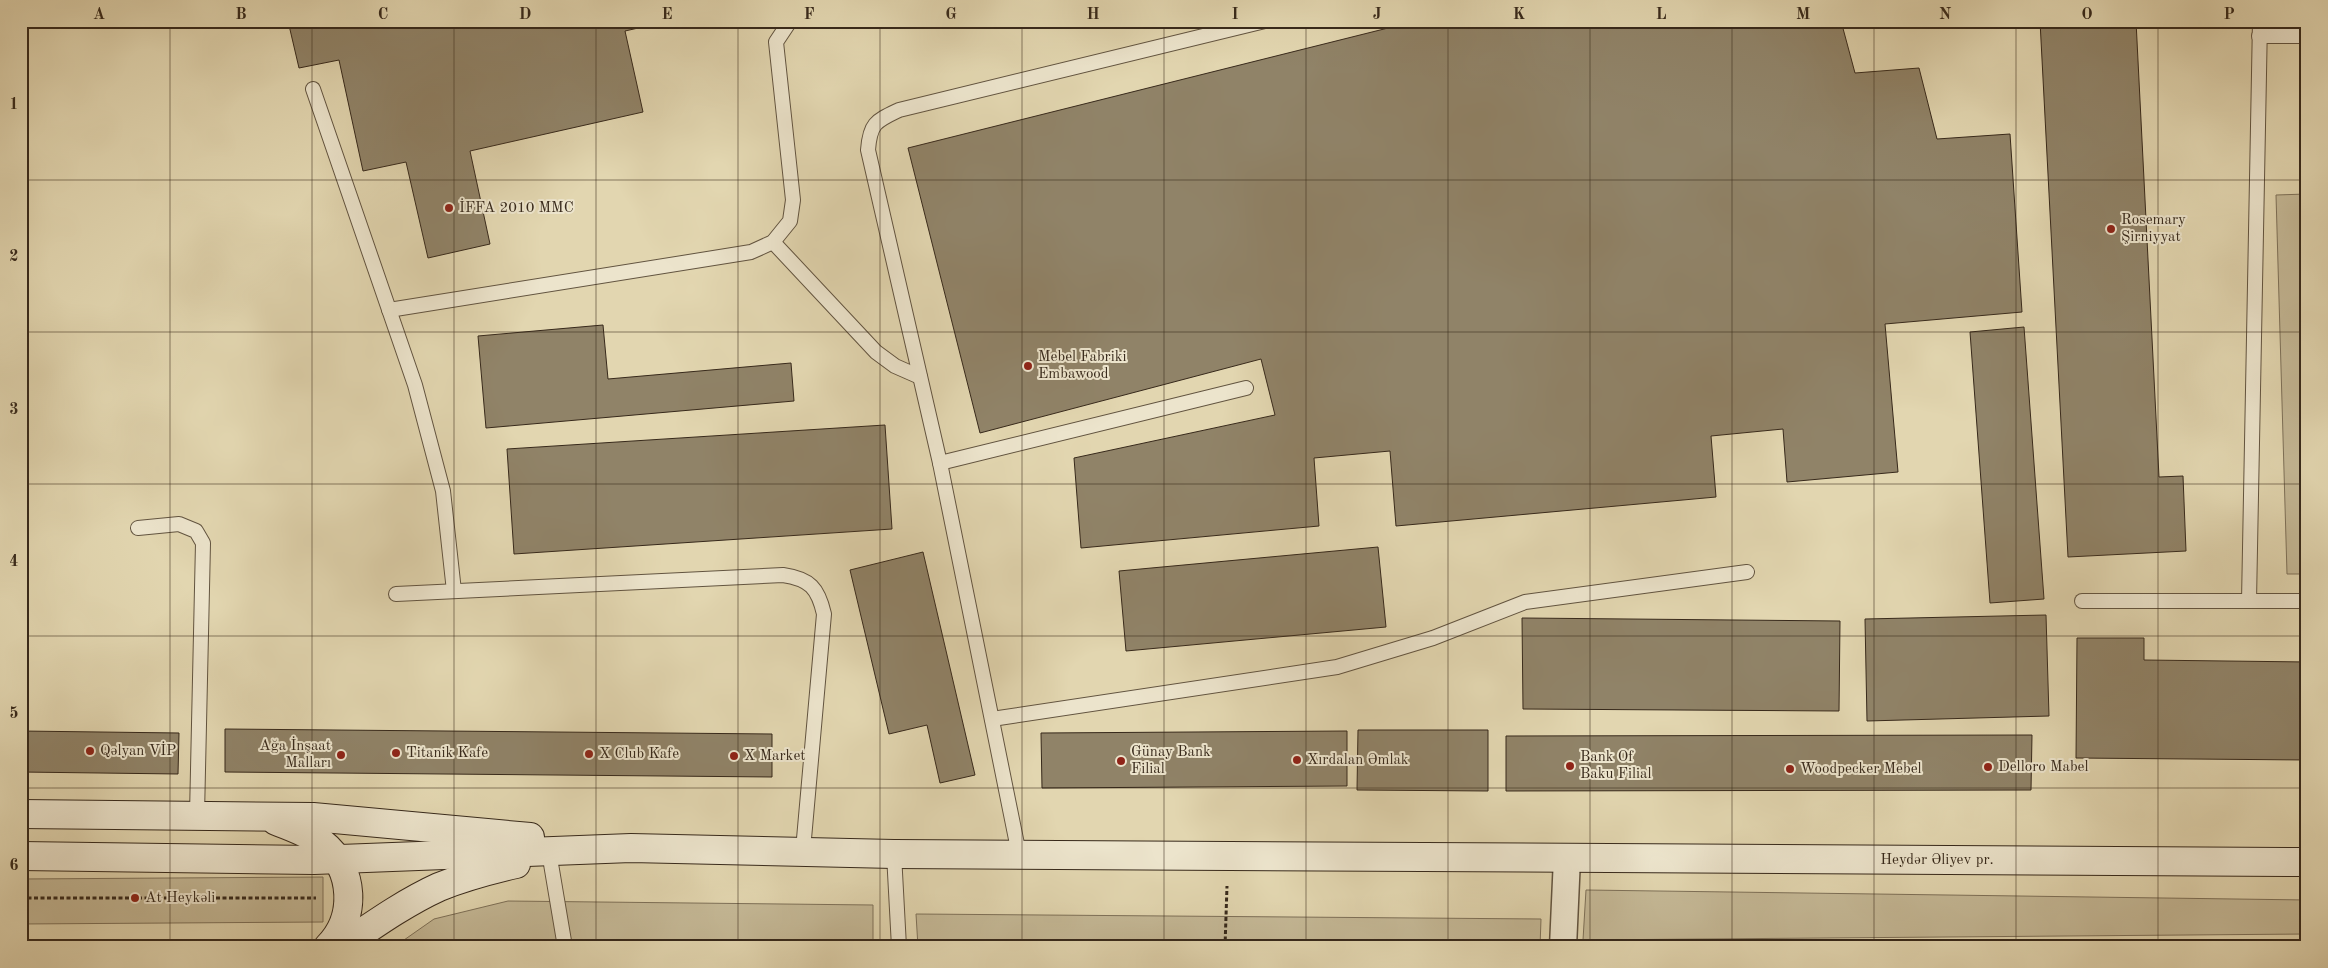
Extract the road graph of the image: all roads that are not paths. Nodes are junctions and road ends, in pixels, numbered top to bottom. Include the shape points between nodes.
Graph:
1 (790, 21) edge
2 (1265, 21) edge
3 (2260, 21) edge
4 (2259, 36) junction
5 (2307, 36) edge
6 (314, 90) dead end
7 (773, 242) junction
8 (389, 310) junction
9 (920, 377) junction
10 (1246, 388) dead end
11 (940, 463) junction
12 (138, 528) dead end
13 (1747, 572) dead end
14 (454, 591) junction
15 (396, 594) dead end
16 (2082, 600) dead end
17 (2249, 601) junction
18 (2307, 601) edge
19 (992, 719) junction
20 (21, 814) edge
21 (197, 815) junction
22 (260, 815) junction
23 (631, 848) junction
24 (803, 850) junction
25 (894, 854) junction
26 (1019, 854) junction
27 (21, 856) edge
28 (550, 858) junction
29 (1567, 858) junction
30 (336, 859) junction
31 (2307, 862) edge
32 (328, 947) edge
33 (340, 947) edge
34 (565, 947) edge
35 (899, 947) edge
36 (1563, 947) edge

1 - 7 lane via 776,42 793,200 790,221
2 - 9 lane via 899,110 881,119 869,131 868,150
3 - 4 lane
4 - 5 lane
4 - 17 lane
6 - 8 lane
7 - 8 lane via 751,252
7 - 9 lane via 876,352 895,366
8 - 14 lane via 415,385 443,491
9 - 11 lane
10 - 11 lane
11 - 19 lane
12 - 21 lane via 179,524 196,531 203,543
13 - 19 lane via 1525,602 1433,638 1338,667
14 - 15 lane
14 - 24 lane via 783,575 797,577 812,586 820,598 824,614
16 - 17 lane
17 - 18 lane
19 - 26 lane
20 - 21 main road
21 - 22 main road
22 - 23 main road via 383,822
22 - 30 main road via 323,844
23 - 24 main road, Heydər Əliyev pr.
23 - 28 main road
23 - 30 main road
24 - 25 main road, Heydər Əliyev pr.
25 - 26 main road, Heydər Əliyev pr.
25 - 35 lane
26 - 29 main road, Heydər Əliyev pr.
27 - 30 main road
28 - 33 main road via 490,870 438,888
28 - 34 lane
29 - 31 main road, Heydər Əliyev pr.
29 - 36 street
30 - 32 main road via 348,885 350,898 341,930

